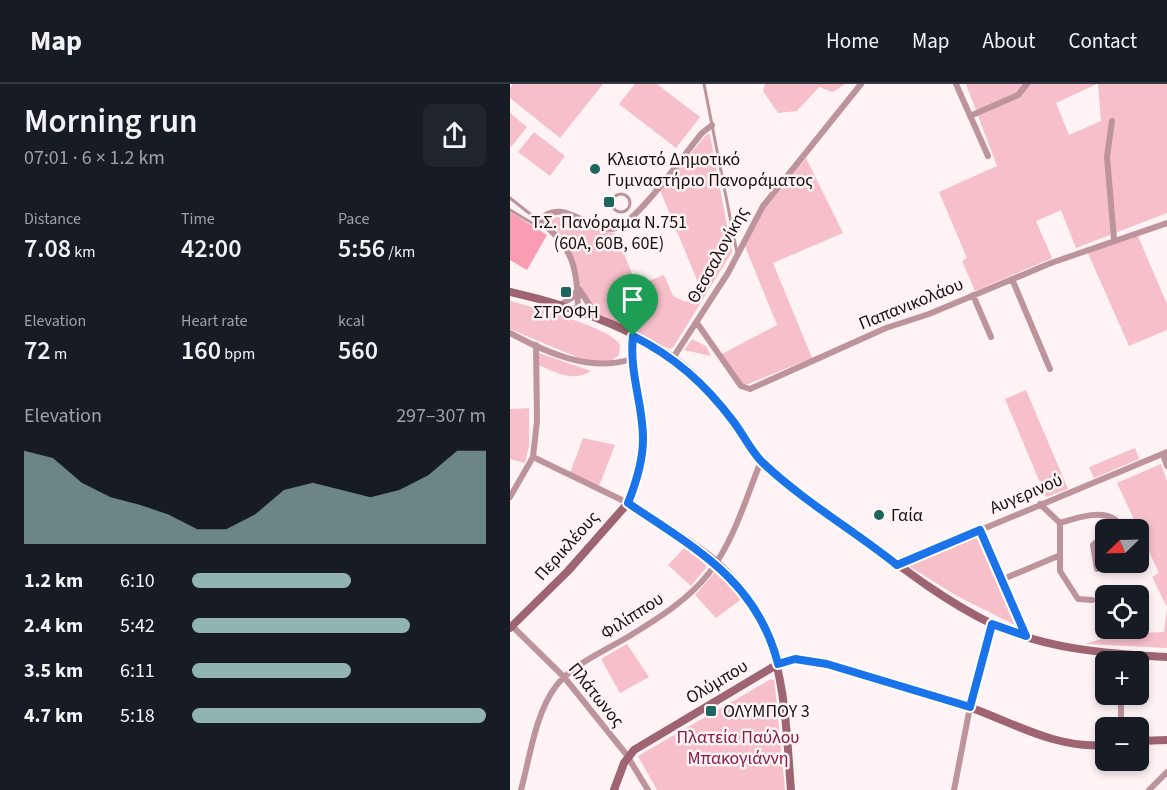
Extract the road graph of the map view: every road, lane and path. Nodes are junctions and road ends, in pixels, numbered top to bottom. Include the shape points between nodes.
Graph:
1 (704, 84) edge
2 (861, 84) edge
3 (956, 84) edge
4 (1027, 84) edge
5 (970, 116) junction
6 (1112, 121) dead end
7 (712, 125) junction
8 (988, 156) dead end
9 (510, 198) edge
10 (510, 210) edge
11 (624, 212) junction
12 (628, 220) junction
13 (542, 223) junction
14 (1167, 223) edge
15 (1114, 239) junction
16 (737, 255) junction
17 (1012, 279) junction
18 (578, 288) junction
19 (510, 292) edge
20 (973, 295) junction
21 (560, 306) junction
22 (578, 312) junction
23 (598, 318) junction
24 (697, 323) junction
25 (510, 333) edge
26 (633, 336) junction
27 (991, 337) dead end
28 (536, 345) junction
29 (673, 358) junction
30 (631, 359) junction
31 (1050, 369) dead end
32 (1165, 453) edge
33 (533, 457) junction
34 (761, 461) junction
35 (1167, 466) edge
36 (510, 497) edge
37 (628, 503) junction
38 (1040, 504) junction
39 (1116, 519) edge
40 (1060, 524) junction
41 (980, 530) junction
42 (1058, 556) junction
43 (716, 562) junction
44 (897, 565) junction
45 (1001, 580) junction
46 (1092, 600) dead end
47 (992, 624) junction
48 (511, 627) edge
49 (1026, 636) junction
50 (1167, 657) edge
51 (778, 664) junction
52 (564, 678) junction
53 (970, 707) junction
54 (1167, 740) edge
55 (1149, 741) edge
56 (1095, 745) edge
57 (628, 757) junction
58 (1167, 772) edge
59 (521, 790) edge
60 (614, 790) edge
61 (648, 790) edge
62 (791, 790) edge
63 (954, 790) edge
64 (1149, 790) edge

1 - 7 lane
2 - 16 street, Θεσσαλονίκης via 766,201
3 - 5 street
4 - 5 street via 1018,95
5 - 8 street
6 - 15 street via 1107,157
7 - 12 street
7 - 16 lane
9 - 13 lane
10 - 13 lane via 537,226
11 - 11 lane via 630,201 618,195 613,206
11 - 12 lane
12 - 13 street via 615,228 606,228 554,212
13 - 18 street via 566,246
14 - 15 street, Παπανικολάου
15 - 17 street, Παπανικολάου
16 - 24 street, Θεσσαλονίκης
17 - 20 street, Παπανικολάου
17 - 31 street
18 - 21 street
18 - 22 street
18 - 23 street
19 - 21 street
20 - 24 street, Παπανικολάου via 886,328 748,389 734,377
20 - 27 street
21 - 22 street
22 - 23 street
23 - 26 street
24 - 29 street, Θεσσαλονίκης
25 - 28 street
26 - 29 street
26 - 30 street, Περικλέους
28 - 30 street via 595,365
28 - 33 street via 537,421
29 - 34 street via 700,381
30 - 37 street, Περικλέους via 643,439
32 - 35 street
32 - 38 street, Αυγερινού
33 - 36 street
33 - 37 street
34 - 43 street, Φιλίππου via 734,529
34 - 44 street
37 - 43 street
37 - 48 street, Περικλέους via 568,571
38 - 40 street
38 - 41 street, Αυγερινού
39 - 40 street via 1105,515
40 - 42 street
41 - 44 street, Αυγερινού
41 - 45 street
42 - 45 street
42 - 46 street via 1060,571 1072,593 1078,599
43 - 51 street via 759,615
43 - 52 street, Φιλίππου via 699,585 679,602
44 - 47 street
45 - 49 street
47 - 49 street
47 - 53 street
48 - 52 street, Πλάτωνος
49 - 50 street via 1083,650
51 - 53 street, Ολύμπου via 795,659 827,664
51 - 57 street, Ολύμπου
51 - 62 street
52 - 57 street, Πλάτωνος
52 - 59 street, Φιλίππου via 545,708
53 - 56 street, Ολύμπου via 1047,738 1073,745
53 - 63 street
54 - 55 street
57 - 60 street
57 - 61 street, Πλάτωνος
58 - 64 street

